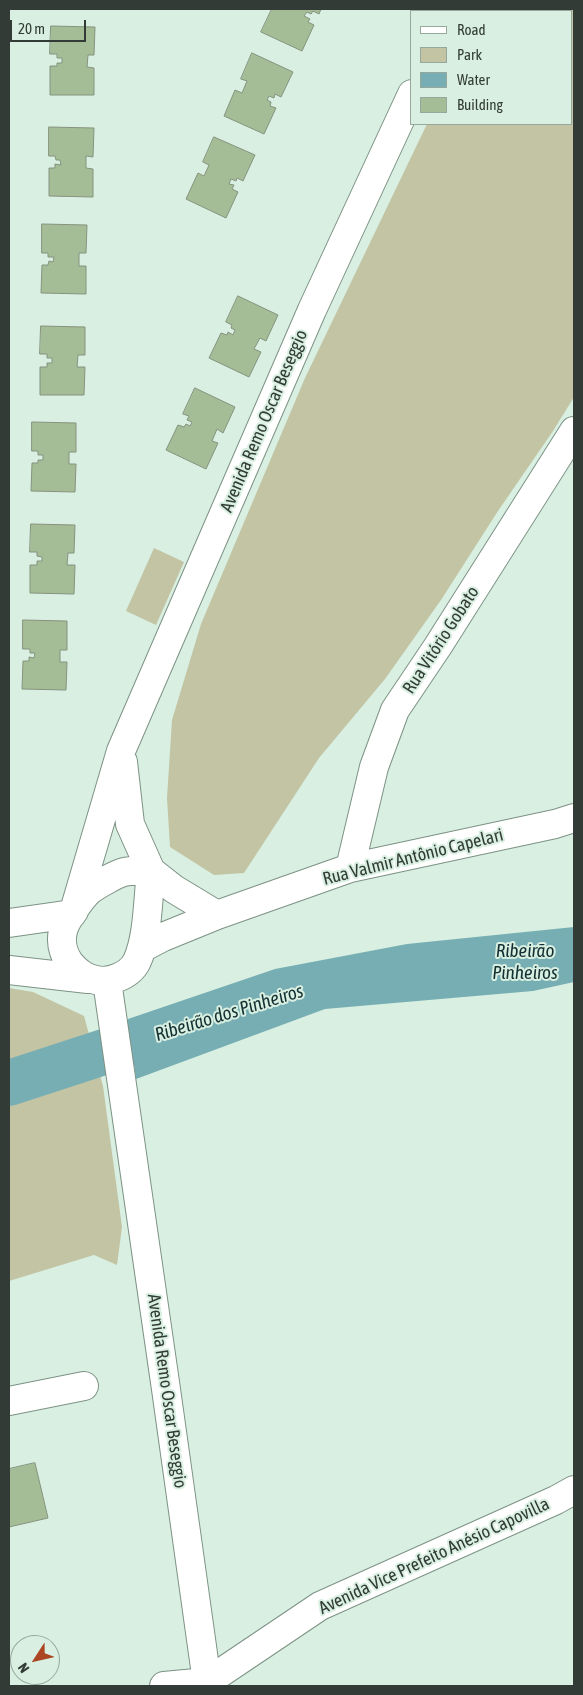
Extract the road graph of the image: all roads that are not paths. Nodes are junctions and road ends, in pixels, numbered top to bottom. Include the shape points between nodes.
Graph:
1 (410, 98) edge
2 (574, 431) edge
3 (121, 751) junction
4 (574, 818) edge
5 (350, 868) junction
6 (150, 871) junction
7 (73, 913) junction
8 (216, 915) junction
9 (9, 923) edge
10 (142, 948) junction
11 (9, 970) edge
12 (98, 980) junction
13 (84, 1386) dead end
14 (9, 1401) edge
15 (574, 1490) edge
16 (205, 1684) edge
17 (164, 1686) edge

1 - 3 street, Avenida Remo Oscar Beseggio via 312,310
2 - 5 street, Rua Vitório Gobato via 395,710 374,767
3 - 6 street via 130,824
3 - 7 street, Avenida Remo Oscar Beseggio
4 - 5 street, Rua Valmir Antônio Capelari
5 - 8 street, Rua Valmir Antônio Capelari
6 - 7 street via 124,872 90,890
6 - 8 street
6 - 10 street
7 - 9 street
7 - 12 street via 63,931 63,951 72,968
8 - 10 street, Rua Valmir Antônio Capelari
10 - 12 street via 136,964 123,976
11 - 12 street
12 - 16 street, Avenida Remo Oscar Beseggio via 113,1018 165,1371
13 - 14 street
15 - 16 street, Avenida Vice Prefeito Anésio Capovilla via 320,1606
16 - 17 street, Avenida Vice Prefeito Anésio Capovilla

